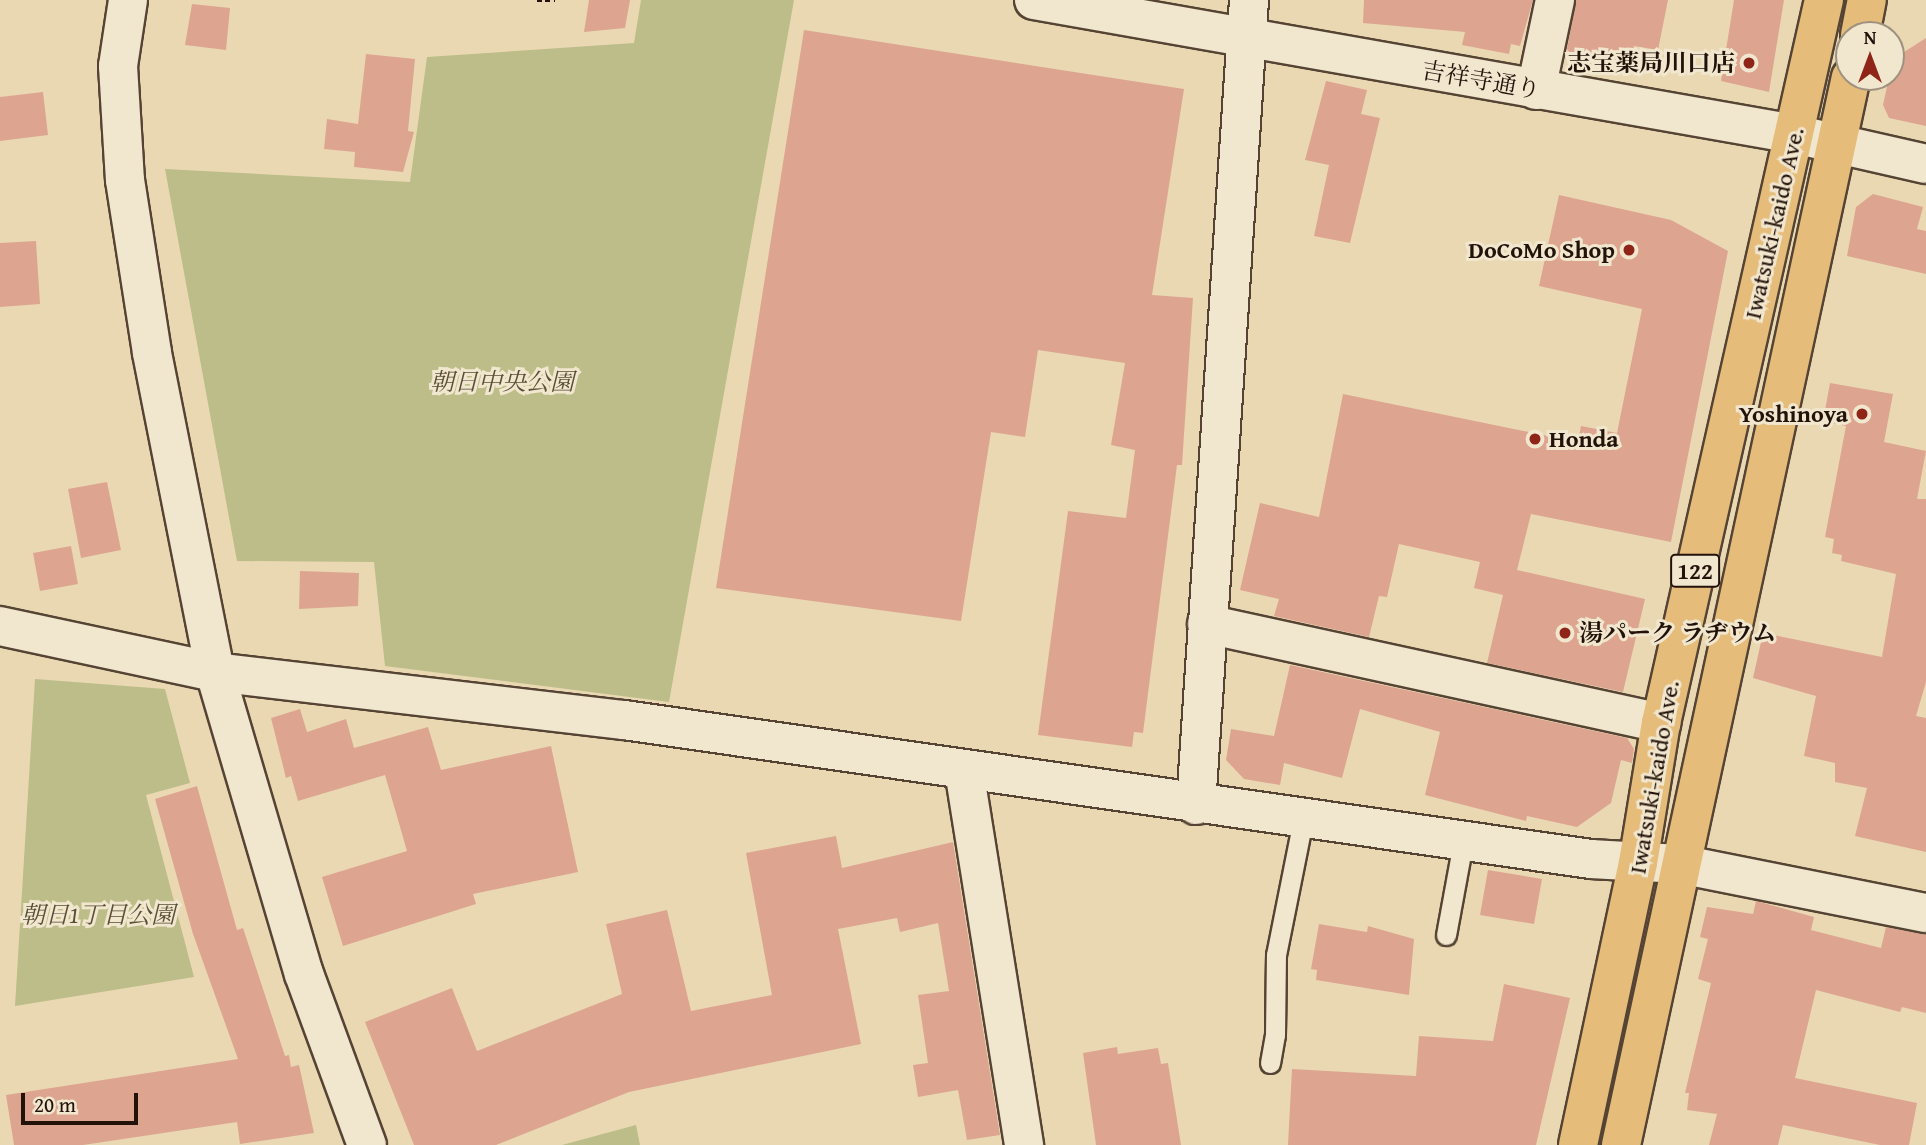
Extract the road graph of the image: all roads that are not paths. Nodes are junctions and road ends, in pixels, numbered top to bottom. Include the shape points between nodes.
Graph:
1 (128, 0) edge
2 (1034, 0) edge
3 (1249, 0) edge
4 (1555, 0) edge
5 (1824, 0) edge
6 (1867, 0) edge
7 (1863, 21) edge
8 (1245, 39) junction
9 (1536, 90) junction
10 (1848, 91) edge
11 (1794, 134) junction
12 (1837, 143) junction
13 (1926, 164) edge
14 (1208, 624) junction
15 (0, 626) edge
16 (215, 672) junction
17 (1661, 723) junction
18 (964, 770) junction
19 (1196, 806) junction
20 (1303, 820) junction
21 (1463, 842) junction
22 (1638, 863) junction
23 (1680, 864) junction
24 (1926, 913) edge
25 (1446, 935) dead end
26 (1270, 1063) dead end
27 (367, 1145) edge
28 (1024, 1145) edge
29 (1578, 1145) edge
30 (1621, 1145) edge

1 - 16 street via 118,66 125,180 152,353
2 - 8 street, 吉祥寺通り
3 - 8 street
4 - 9 street
5 - 11 highway, Iwatsuki-kaido Ave. / 122
6 - 7 highway
8 - 9 street, 吉祥寺通り
8 - 14 street
9 - 11 street, 吉祥寺通り
10 - 12 highway, Iwatsuki-kaido Ave. / 122
11 - 12 street, 吉祥寺通り
11 - 17 highway, Iwatsuki-kaido Ave. / 122
12 - 13 street, 吉祥寺通り
12 - 23 highway, Iwatsuki-kaido Ave. / 122
14 - 17 street
14 - 19 street
15 - 16 street
16 - 18 street via 624,720
16 - 27 street via 304,974
17 - 22 highway, Iwatsuki-kaido Ave. / 122
18 - 19 street
18 - 28 street
19 - 20 street
20 - 21 street
20 - 26 lane via 1276,955
21 - 22 street
21 - 25 lane
22 - 23 street
22 - 29 highway, Iwatsuki-kaido Ave. / 122
23 - 24 street
23 - 30 highway, Iwatsuki-kaido Ave. / 122

